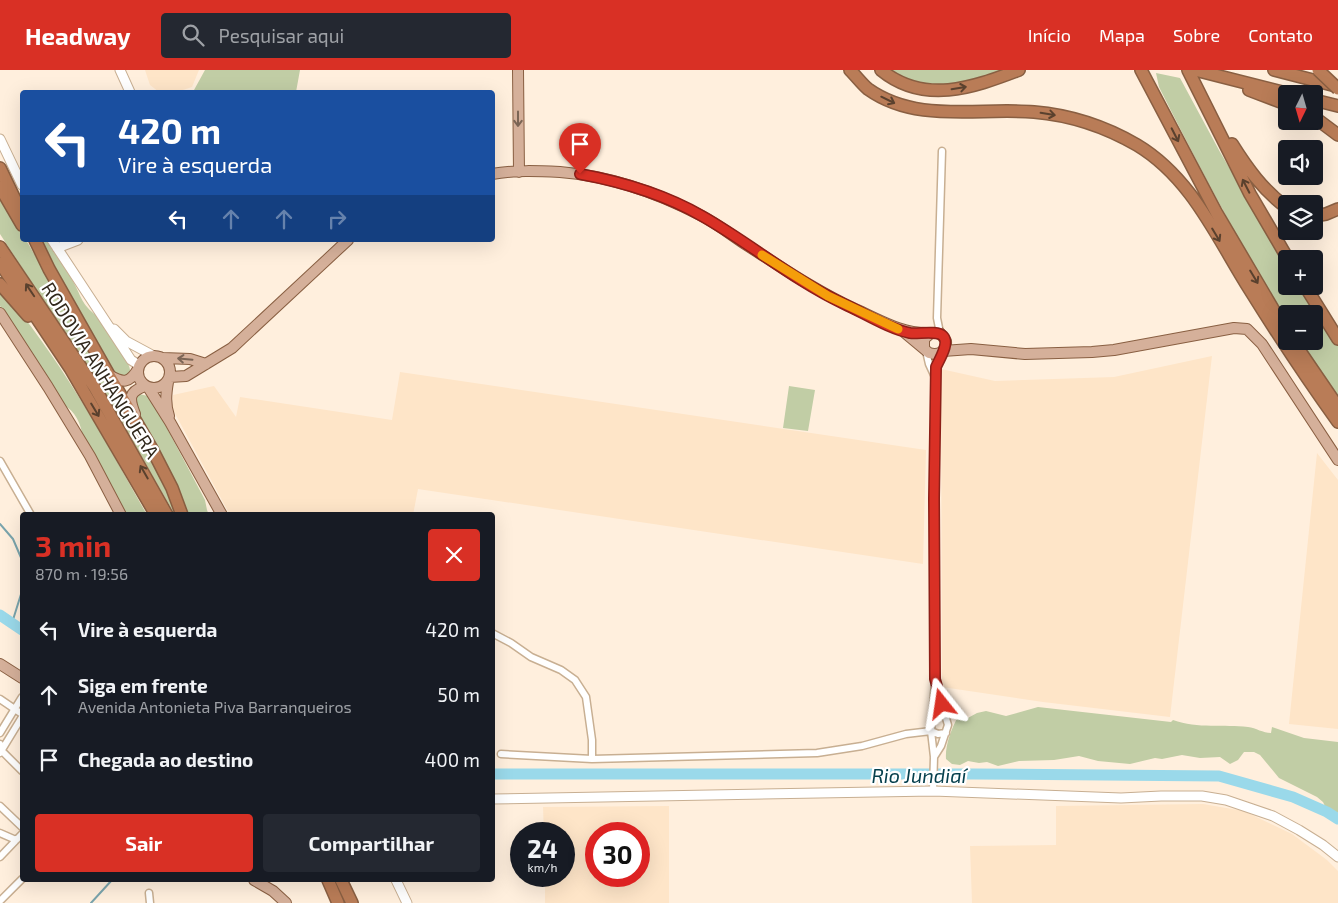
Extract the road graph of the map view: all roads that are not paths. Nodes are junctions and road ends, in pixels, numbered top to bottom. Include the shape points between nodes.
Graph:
1 (120, 70) edge
2 (518, 70) edge
3 (850, 70) edge
4 (880, 70) edge
5 (1019, 70) edge
6 (1142, 70) edge
7 (1188, 70) edge
8 (1195, 70) edge
9 (1274, 70) edge
10 (1318, 70) edge
11 (1208, 73) junction
12 (1338, 88) edge
13 (129, 90) edge
14 (1278, 91) edge
15 (1278, 101) edge
16 (1323, 102) edge
17 (1338, 106) edge
18 (1211, 117) junction
19 (1323, 123) edge
20 (1338, 134) edge
21 (0, 139) edge
22 (942, 151) dead end
23 (0, 168) edge
24 (519, 172) junction
25 (495, 174) edge
26 (20, 182) edge
27 (0, 187) edge
28 (1278, 201) edge
29 (1338, 209) edge
30 (20, 210) edge
31 (1323, 214) edge
32 (20, 222) edge
33 (35, 242) edge
34 (346, 242) edge
35 (55, 244) edge
36 (0, 247) edge
37 (1283, 250) edge
38 (0, 263) edge
39 (0, 284) edge
40 (1311, 295) edge
41 (0, 313) edge
42 (1278, 317) edge
43 (110, 327) junction
44 (902, 331) junction
45 (935, 333) junction
46 (1338, 339) edge
47 (925, 349) junction
48 (971, 349) junction
49 (1299, 350) edge
50 (942, 352) junction
51 (152, 356) junction
52 (163, 358) junction
53 (206, 364) junction
54 (139, 367) junction
55 (70, 368) junction
56 (109, 375) junction
57 (169, 380) junction
58 (936, 381) junction
59 (146, 386) junction
60 (1338, 407) edge
61 (170, 422) junction
62 (1338, 422) edge
63 (140, 427) junction
64 (1338, 460) edge
65 (0, 461) edge
66 (29, 512) edge
67 (120, 512) edge
68 (154, 512) edge
69 (165, 512) edge
70 (181, 512) edge
71 (220, 512) edge
72 (495, 635) edge
73 (0, 664) edge
74 (20, 677) edge
75 (935, 683) junction
76 (0, 699) edge
77 (20, 700) edge
78 (15, 709) junction
79 (20, 713) edge
80 (932, 717) junction
81 (20, 718) edge
82 (947, 718) junction
83 (931, 731) junction
84 (0, 733) edge
85 (946, 733) junction
86 (0, 750) edge
87 (501, 754) dead end
88 (934, 759) junction
89 (592, 760) junction
90 (20, 769) edge
91 (934, 787) junction
92 (495, 799) edge
93 (0, 806) edge
94 (20, 825) edge
95 (0, 833) edge
96 (20, 836) edge
97 (16, 840) junction
98 (0, 857) edge
99 (1338, 857) edge
100 (20, 881) edge
101 (257, 882) edge
102 (329, 882) edge
103 (342, 882) edge
104 (397, 882) edge
105 (273, 892) junction
106 (150, 893) dead end
107 (0, 901) edge
108 (150, 903) edge
109 (278, 903) edge
110 (286, 903) edge
111 (338, 903) edge
112 (352, 903) edge
113 (407, 903) edge

1 - 13 street
2 -> 24 main road
3 -> 62 highway via 867,88 900,105 934,111 1014,111 1061,116 1085,121 1139,146 1172,172 1191,193 1259,305
4 -> 5 highway via 901,83 934,91 971,86
6 -> 42 highway via 1216,212
7 - 18 highway
8 - 11 highway
9 - 12 highway
10 - 12 highway, bridge
11 - 14 highway
11 - 15 highway
16 - 17 highway
18 - 28 highway via 1246,166
37 -> 18 highway
19 - 20 highway
21 - 26 street
22 - 45 street
23 - 30 highway
24 - 25 main road
24 - 44 main road via 596,177 644,189 702,216 828,296
27 - 32 highway
29 - 31 highway
33 - 56 highway
34 - 53 main road via 232,348
35 - 43 street
69 -> 36 highway, RODOVIA ANHANGUERA via 95,388
38 - 55 highway, RODOVIA ANHANGUERA
39 - 55 highway
40 - 46 highway
41 - 67 main road via 90,456
43 - 51 street
43 - 54 street
44 - 45 main road
44 - 47 main road
45 - 47 main road via 924,339
45 - 48 main road
45 - 50 main road via 946,341
47 - 50 main road via 934,354
47 - 58 street
48 - 50 main road
48 - 64 main road via 1025,354 1092,352 1234,328 1247,329 1262,344
49 - 60 highway
50 - 58 street via 936,367
51 - 52 main road
51 - 54 main road
53 -> 52 main road via 190,359
52 - 57 main road via 170,366
53 - 57 main road via 186,376
54 - 56 main road via 134,376 125,381
54 - 59 main road via 140,380
55 -> 68 highway, RODOVIA ANHANGUERA
56 - 63 highway
57 - 59 main road via 159,388
57 - 61 main road via 166,399
58 - 75 street
59 - 61 main road
59 - 63 main road via 134,390 131,398
61 - 71 main road
63 - 70 highway
65 - 66 street
72 - 89 street via 575,680 586,697
73 - 74 main road
75 - 80 street
75 - 82 street
76 - 78 street
77 - 78 street
78 - 79 street
78 - 84 street
80 - 82 street
80 - 83 street
81 - 86 street
82 - 85 street
83 - 85 street
83 - 88 street
83 - 89 street via 817,753
85 - 88 street
86 - 90 street
87 - 89 street
88 - 91 street
91 - 92 street
91 - 99 street via 1121,798 1215,797 1273,816
93 - 94 street
95 - 97 street
96 - 97 street
97 - 98 street
100 - 107 street
101 - 105 main road
102 - 111 highway
103 - 112 highway
104 - 113 street
105 - 109 main road
105 - 110 main road
106 - 108 street

